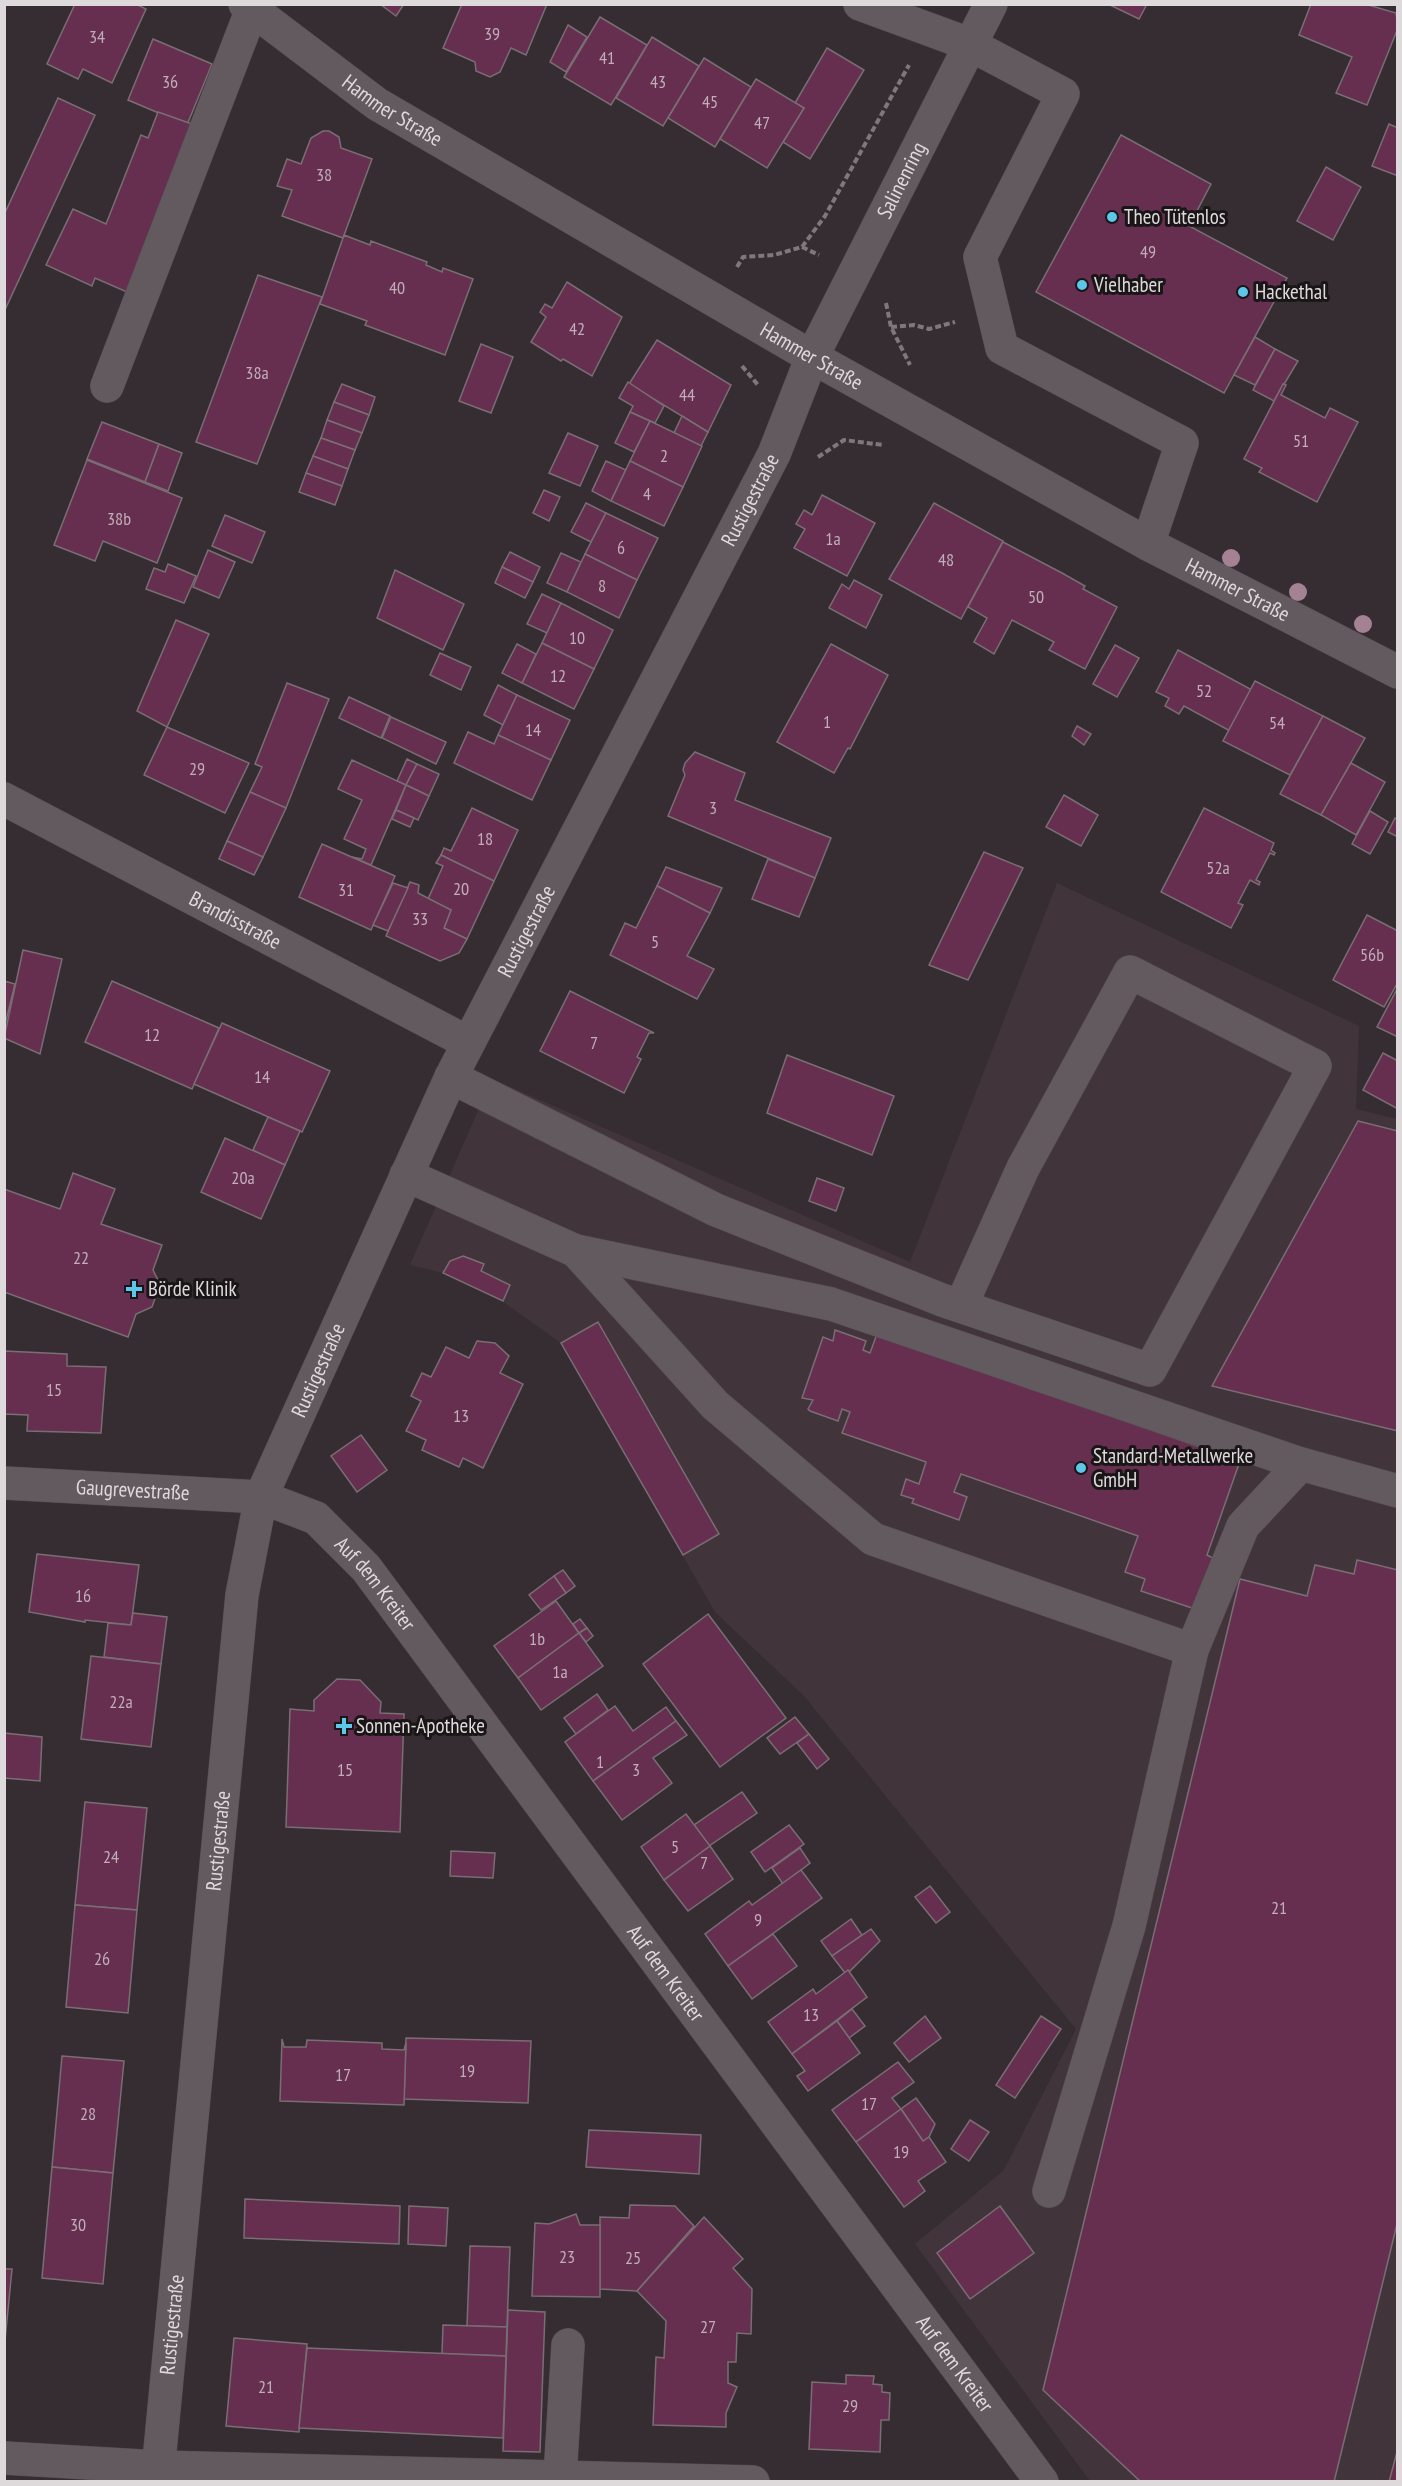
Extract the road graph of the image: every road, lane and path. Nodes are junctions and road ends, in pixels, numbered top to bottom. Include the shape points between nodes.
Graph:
1 (860, 4) edge
2 (991, 4) edge
3 (248, 7) edge
4 (969, 44) junction
5 (993, 311) junction
6 (891, 327) dead end
7 (812, 357) junction
8 (106, 386) dead end
9 (1148, 544) junction
10 (1398, 672) edge
11 (4, 799) edge
12 (467, 1042) junction
13 (451, 1077) junction
14 (406, 1175) junction
15 (576, 1251) junction
16 (961, 1306) junction
17 (1301, 1464) junction
18 (4, 1483) edge
19 (1398, 1491) edge
20 (261, 1497) junction
21 (1192, 1650) junction
22 (1049, 2191) dead end
23 (568, 2345) dead end
24 (4, 2458) edge
25 (158, 2474) edge
26 (560, 2477) junction
27 (753, 2481) edge
28 (1042, 2481) edge

1 - 4 street
2 - 4 street, Salinenring
3 - 7 street, Hammer Straße via 377,104
3 - 8 street
4 - 5 street via 1062,94 980,257
4 - 7 street, Salinenring
5 - 6 path via 928,329 914,325
5 - 9 street via 1002,348 1182,443
7 - 9 street, Hammer Straße
7 - 12 street, Rustigestraße via 774,454
9 - 10 street, Hammer Straße
11 - 12 street, Brandisstraße
12 - 13 street, Rustigestraße
13 - 14 street, Rustigestraße
13 - 16 street via 716,1210
14 - 15 street
14 - 20 street, Rustigestraße
15 - 17 street via 831,1304
15 - 21 street via 715,1405 873,1539
16 - 16 street via 1150,1370 1315,1066 1130,972 1023,1168
17 - 19 street
17 - 21 street via 1243,1526
18 - 20 street, Gaugrevestraße
20 - 25 street, Rustigestraße via 242,1594
20 - 28 street, Auf dem Kreiter via 316,1518 366,1568
21 - 22 street via 1129,1926
23 - 26 street
24 - 25 street
25 - 26 street
26 - 27 street

